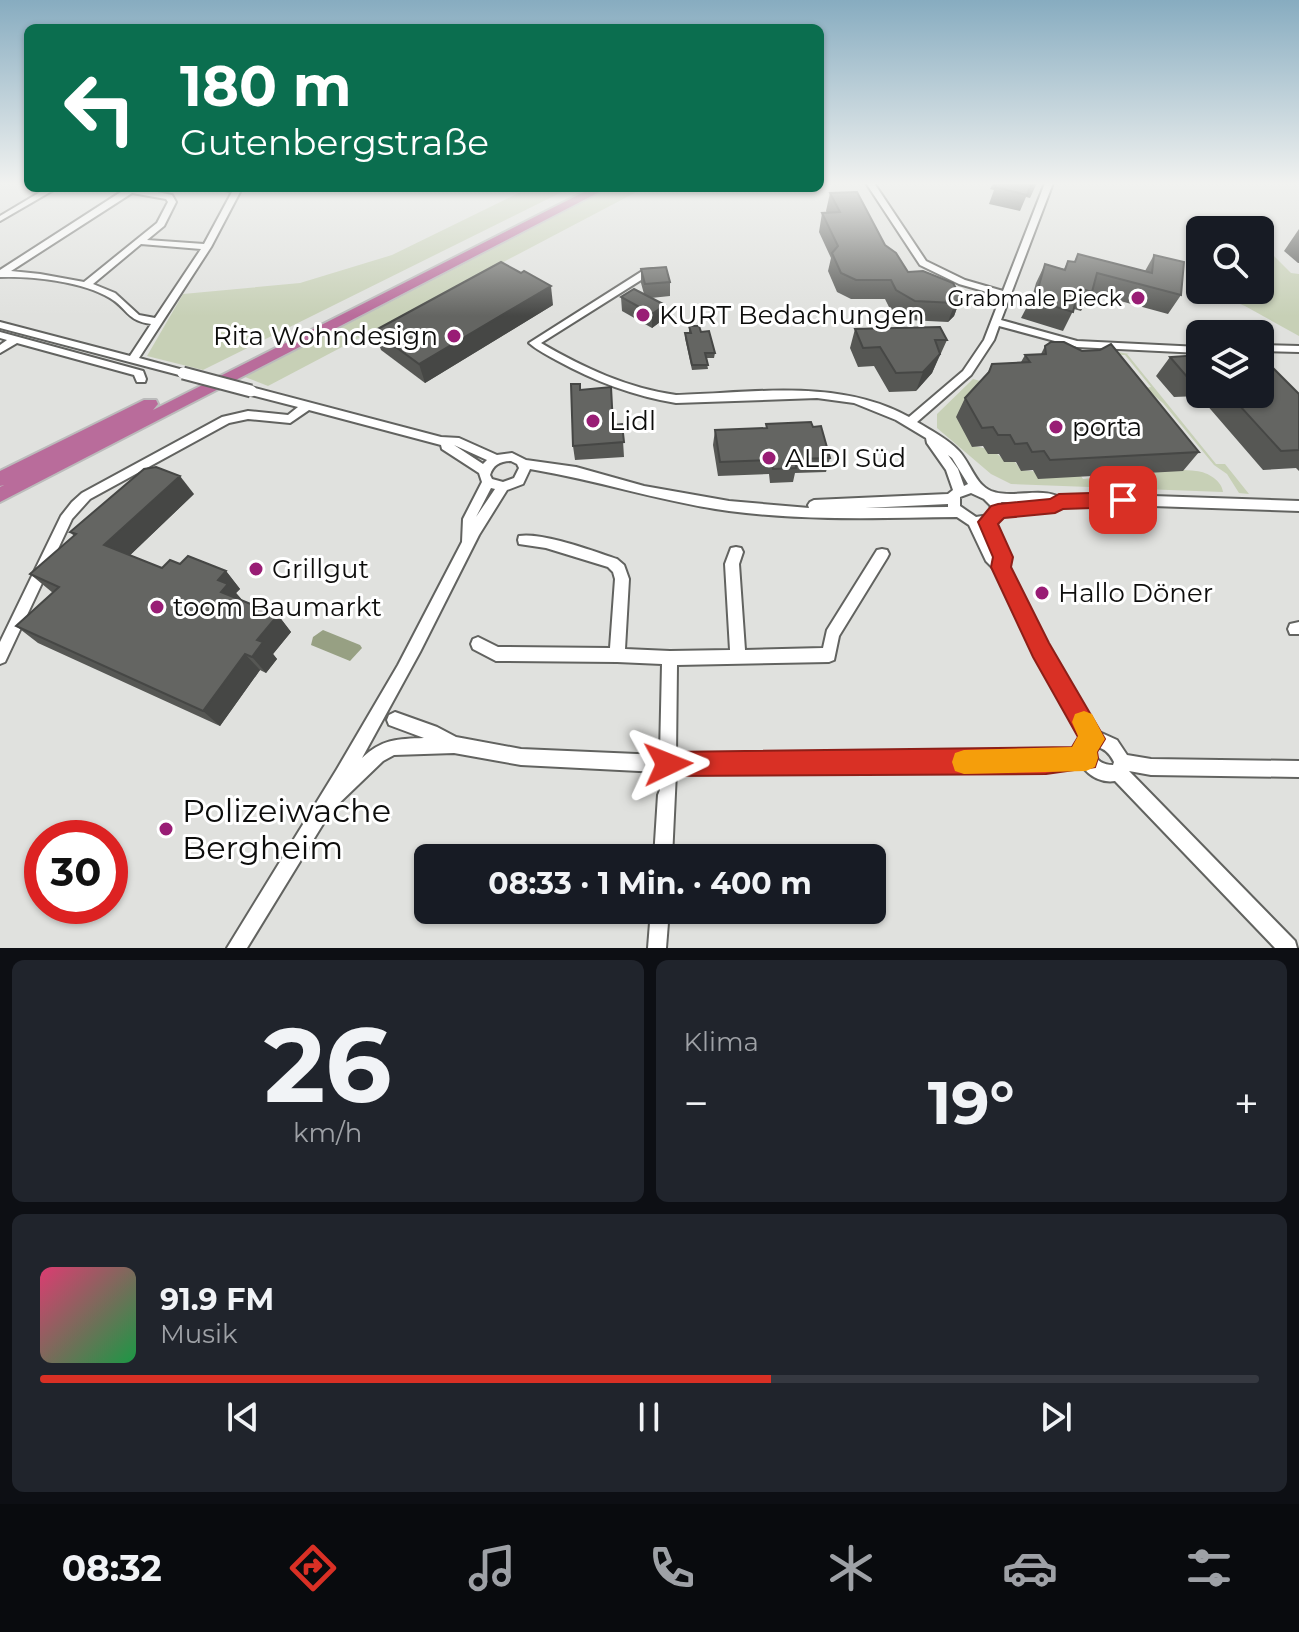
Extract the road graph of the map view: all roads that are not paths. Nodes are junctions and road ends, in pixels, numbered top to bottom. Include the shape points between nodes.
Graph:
1 (73, 227) edge
2 (158, 227) edge
3 (217, 227) edge
4 (504, 227) edge
5 (524, 227) edge
6 (899, 227) edge
7 (1032, 227) edge
8 (142, 242) junction
9 (207, 247) junction
10 (657, 271) edge
11 (0, 274) edge
12 (85, 286) junction
13 (1007, 295) junction
14 (159, 321) junction
15 (997, 322) junction
16 (0, 325) edge
17 (0, 335) edge
18 (15, 339) junction
19 (1274, 346) edge
20 (1186, 349) edge
21 (1299, 349) edge
22 (0, 350) edge
23 (132, 360) junction
24 (141, 379) dead end
25 (308, 405) junction
26 (909, 423) junction
27 (930, 437) junction
28 (441, 441) junction
29 (496, 459) junction
30 (524, 464) junction
31 (486, 477) junction
32 (0, 479) edge
33 (519, 481) junction
34 (602, 481) junction
35 (503, 487) junction
36 (978, 490) junction
37 (0, 495) edge
38 (991, 497) junction
39 (956, 500) junction
40 (1059, 502) junction
41 (1299, 506) edge
42 (998, 511) junction
43 (981, 522) junction
44 (467, 540) junction
45 (524, 540) dead end
46 (736, 552) dead end
47 (882, 554) dead end
48 (478, 644) dead end
49 (738, 654) junction
50 (617, 655) junction
51 (0, 657) edge
52 (670, 658) junction
53 (395, 720) dead end
54 (1093, 739) junction
55 (454, 745) junction
56 (1086, 758) junction
57 (668, 764) junction
58 (1120, 767) junction
59 (1299, 769) edge
60 (323, 807) junction
61 (664, 844) edge
62 (659, 924) edge
63 (236, 948) edge
64 (657, 948) edge
65 (1288, 948) edge

1 - 11 street
2 - 8 street
3 - 9 street
4 - 32 highway
5 - 37 highway
6 - 13 street via 923,263
7 - 13 street
8 - 9 street
8 - 12 street
9 - 14 street
10 - 26 street via 647,272 534,343 607,381 647,395 834,395 878,407
11 - 12 street
12 - 14 street via 112,295 138,319
13 - 15 street
14 - 23 street
15 - 20 street via 1077,344
15 - 26 street via 967,373
16 - 23 street
17 - 18 street
18 - 22 street
18 - 24 street via 139,373
19 - 21 street
23 - 25 street, bridge
25 - 28 street
25 - 51 street via 290,419 248,415 226,420 86,496 67,516
26 - 27 street
27 - 36 street via 956,455
27 - 39 street via 952,469
28 - 29 street via 455,441
28 - 31 street
29 - 30 street via 512,457
29 - 31 street
30 - 33 street
30 - 34 street
31 - 35 street
31 - 44 street via 469,519
33 - 34 street
33 - 35 street
34 - 39 street via 683,499 807,513
35 - 44 street
36 - 38 street
36 - 39 street
38 - 40 street
38 - 42 street
39 - 43 street
40 - 41 street
40 - 42 street
42 - 43 street
43 - 54 street via 1003,557 1001,567 1041,650
44 - 60 street via 402,672
45 - 50 street via 619,569
46 - 49 street via 732,564
47 - 49 street via 832,635 829,655
48 - 50 street via 496,654
49 - 52 street
50 - 52 street
52 - 57 street
53 - 55 street
54 - 56 street via 1084,748
54 - 58 street via 1111,745
55 - 57 street via 521,757
55 - 60 street via 393,747 377,755
56 - 57 street
56 - 58 street via 1101,773
57 - 61 street
58 - 59 street
58 - 65 street
60 - 63 street
62 - 64 street

